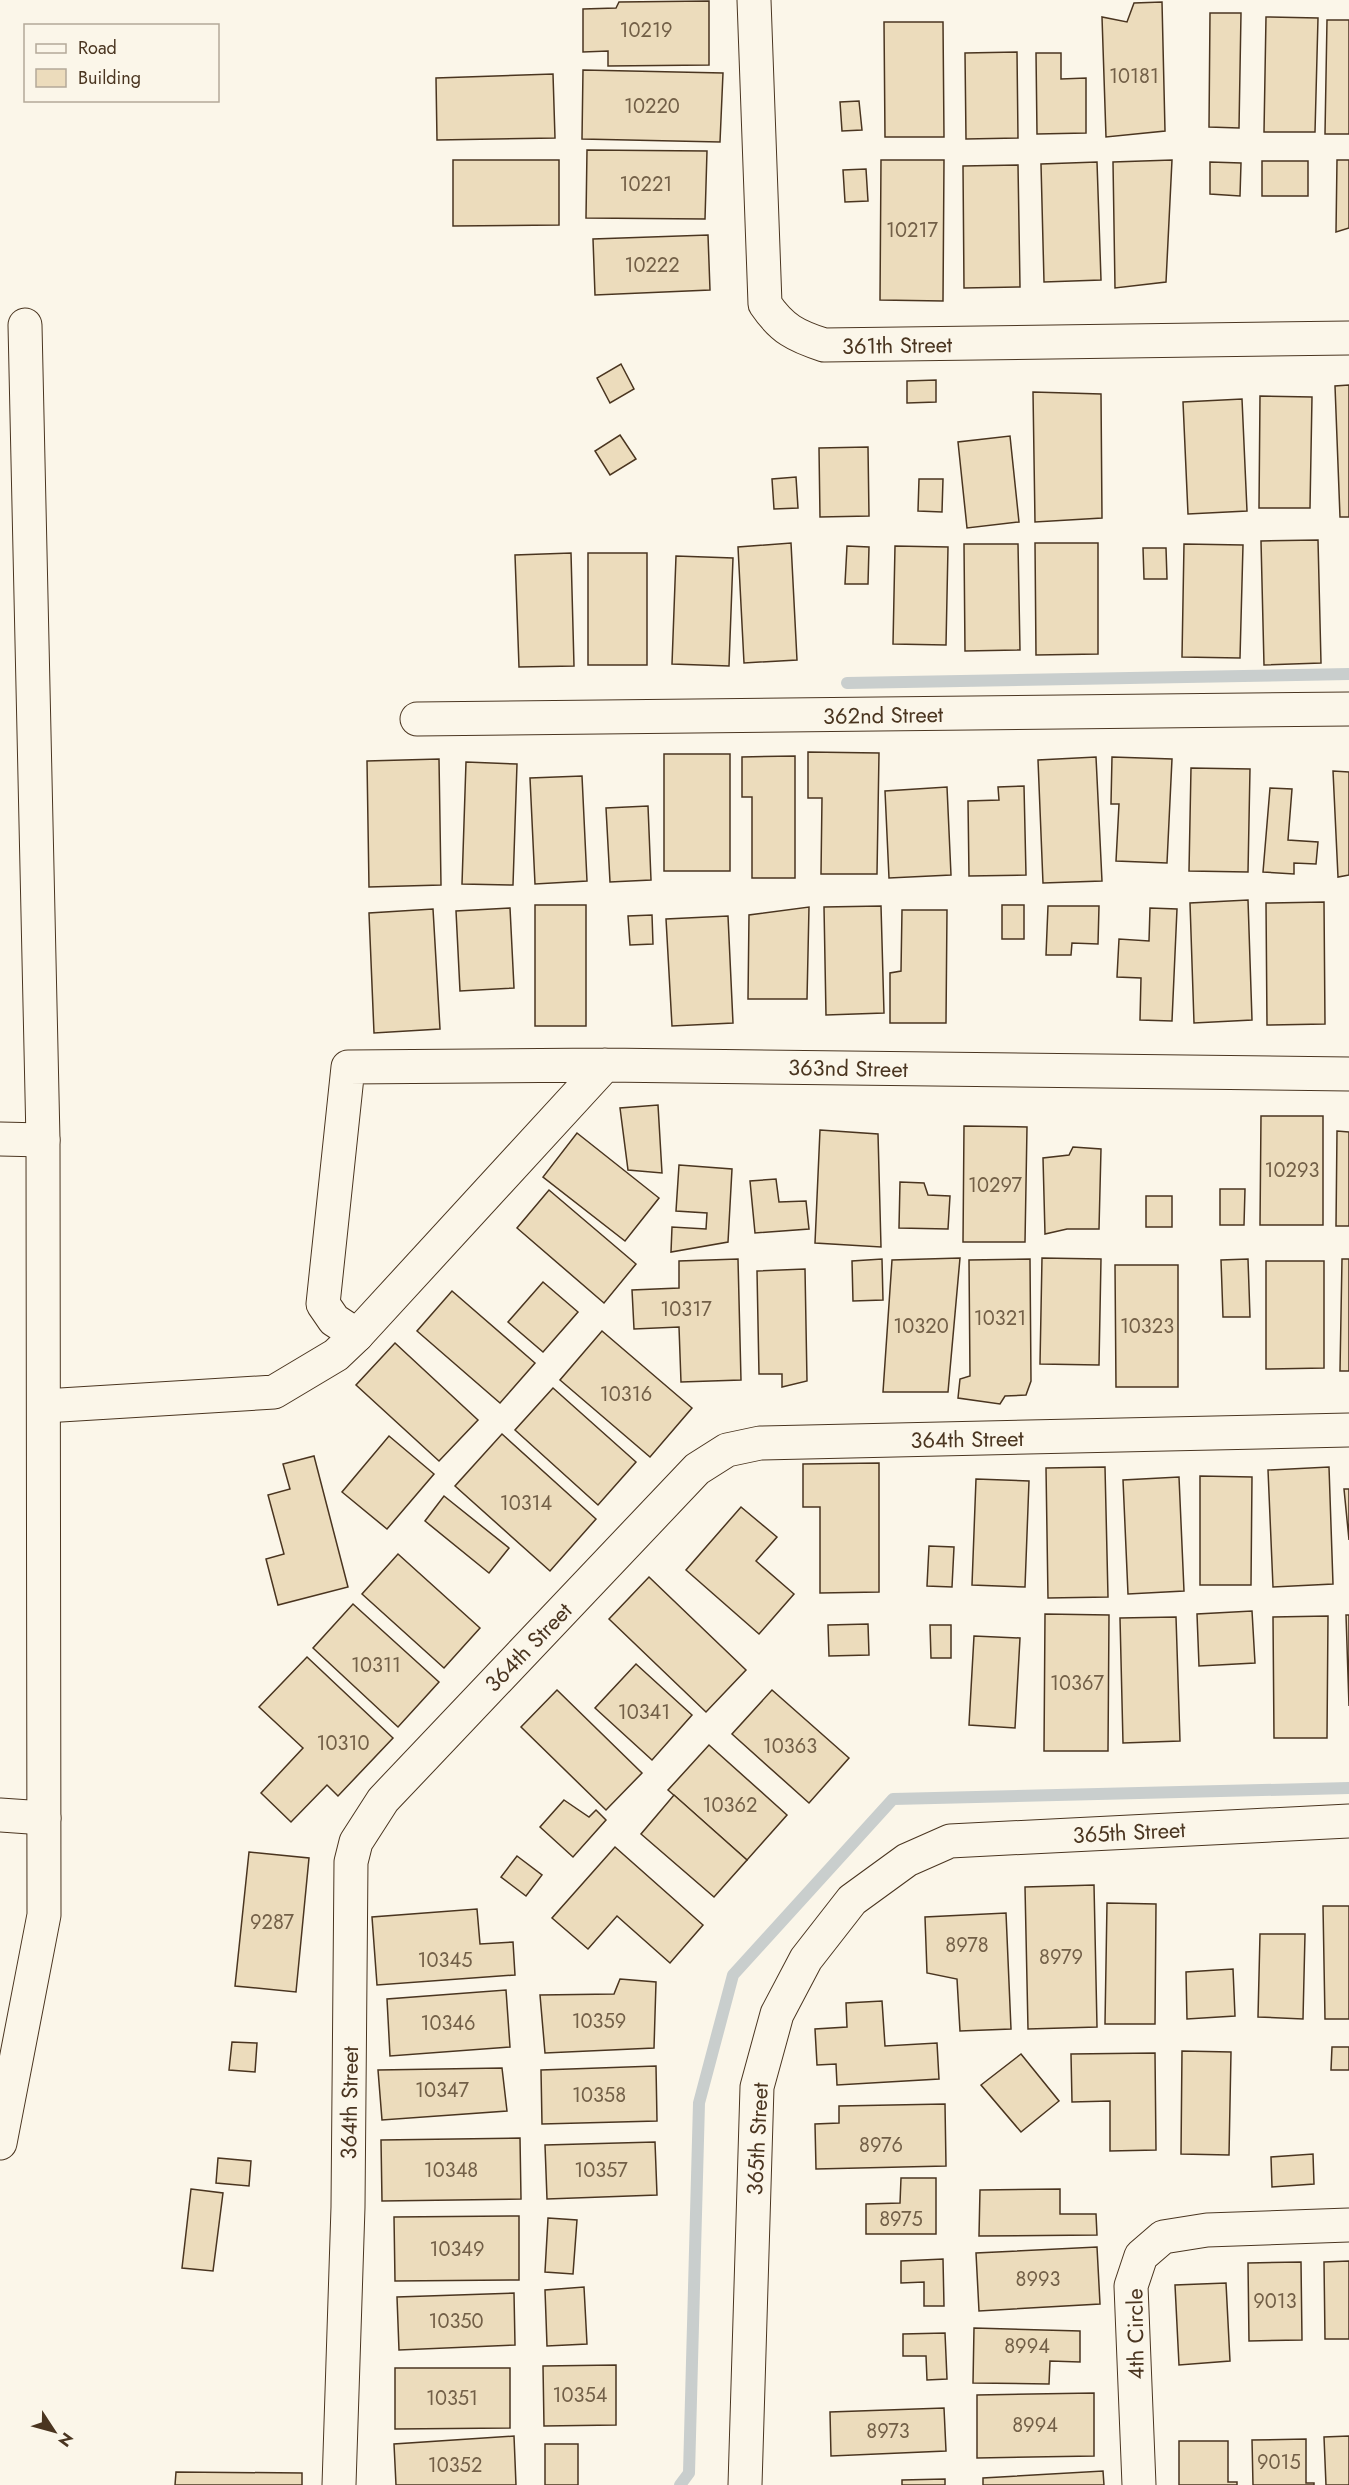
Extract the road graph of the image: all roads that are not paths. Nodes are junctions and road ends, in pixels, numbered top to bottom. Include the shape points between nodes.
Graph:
1 (754, 0) edge
2 (25, 326) dead end
3 (1349, 338) edge
4 (1349, 709) edge
5 (417, 719) dead end
6 (605, 1065) junction
7 (1349, 1074) edge
8 (0, 1139) edge
9 (43, 1140) junction
10 (357, 1335) junction
11 (44, 1406) junction
12 (1349, 1430) edge
13 (0, 1815) edge
14 (44, 1818) junction
15 (1349, 1821) edge
16 (0, 2143) edge
17 (1349, 2225) edge
18 (339, 2485) edge
19 (745, 2485) edge
20 (1139, 2485) edge

1 - 3 street, 361th Street via 765,304 778,322 798,336 824,345
2 - 9 street
4 - 5 street, 362nd Street
6 - 7 street, 363nd Street
6 - 10 street
6 - 10 street, 363nd Street via 348,1066 323,1304 334,1320
8 - 9 street
9 - 11 street
10 - 11 street via 336,1355 274,1392
11 - 14 street
12 - 18 street, 364th Street via 760,1443 727,1450 697,1469 383,1800 356,1842 351,1862 348,2207
13 - 14 street
14 - 16 street via 44,1914
15 - 19 street, 365th Street via 950,1840 907,1860 852,1900 806,1959 777,2014 757,2087
17 - 20 street, 4th Circle via 1207,2230 1164,2237 1141,2256 1131,2286

